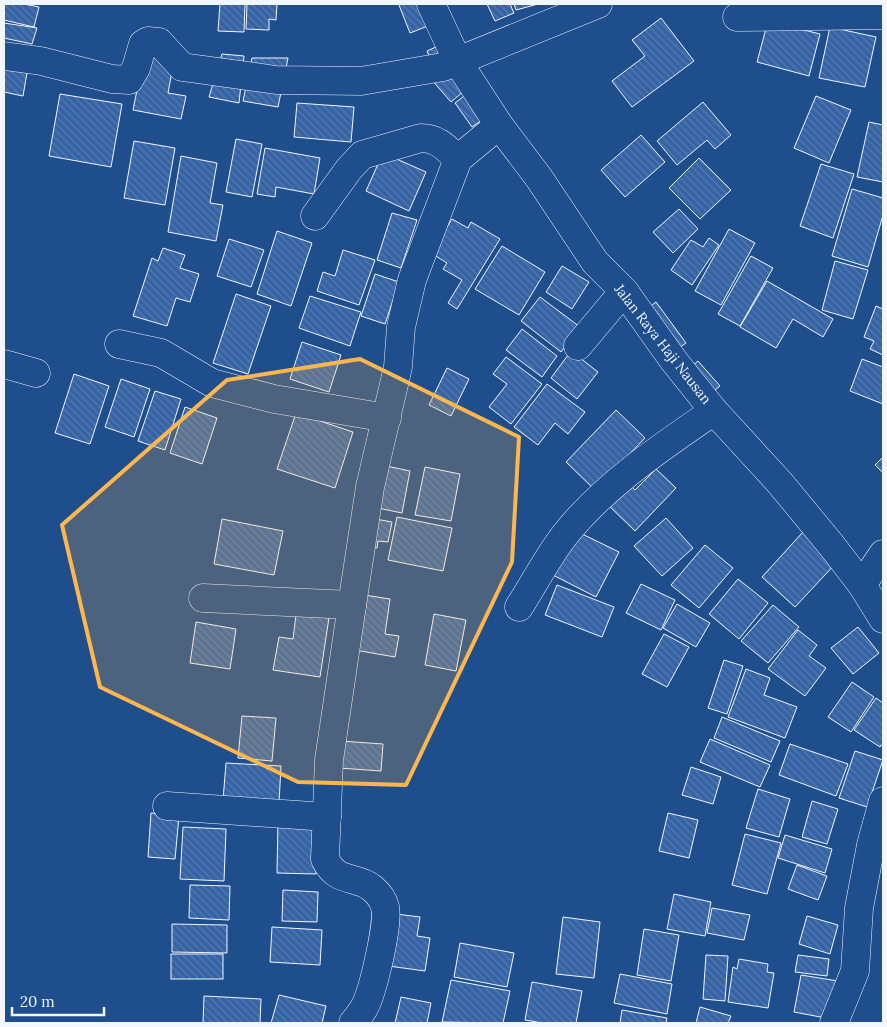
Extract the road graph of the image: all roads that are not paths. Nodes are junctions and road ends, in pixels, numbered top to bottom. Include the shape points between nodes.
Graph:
1 (431, 4) edge
2 (598, 4) edge
3 (883, 15) edge
4 (734, 18) edge
5 (4, 56) edge
6 (458, 62) junction
7 (499, 125) junction
8 (465, 153) junction
9 (315, 216) dead end
10 (624, 291) junction
11 (119, 344) dead end
12 (578, 346) dead end
13 (4, 364) edge
14 (36, 373) dead end
15 (714, 411) junction
16 (387, 418) junction
17 (883, 554) edge
18 (862, 585) junction
19 (203, 598) dead end
20 (352, 605) junction
21 (519, 607) dead end
22 (883, 620) edge
23 (883, 802) edge
24 (167, 806) dead end
25 (326, 817) junction
26 (353, 1023) edge
27 (834, 1023) edge

1 - 6 street, Jalan Raya Haji Nausan
2 - 6 street
3 - 4 street
5 - 6 street via 120,80 132,77 143,44 148,40 159,42 182,67 276,80 361,81
6 - 7 street, Jalan Raya Haji Nausan
7 - 8 street
7 - 10 street, Jalan Raya Haji Nausan via 595,262
8 - 9 street via 439,141 420,138 362,155 348,169
8 - 16 street via 412,280
10 - 12 street
10 - 15 street, Jalan Raya Haji Nausan
11 - 16 street via 160,353 212,382 274,399
13 - 14 street
15 - 18 street, Jalan Raya Haji Nausan via 780,483
15 - 21 street via 647,458 588,512 565,536
16 - 20 street via 370,487
17 - 18 street
18 - 22 street, Jalan Raya Haji Nausan
19 - 20 street
20 - 25 street via 329,760
23 - 27 street via 859,908 855,971
24 - 25 street
25 - 26 street via 325,859 330,869 343,878 371,887 382,898 386,909 377,976 365,1007

